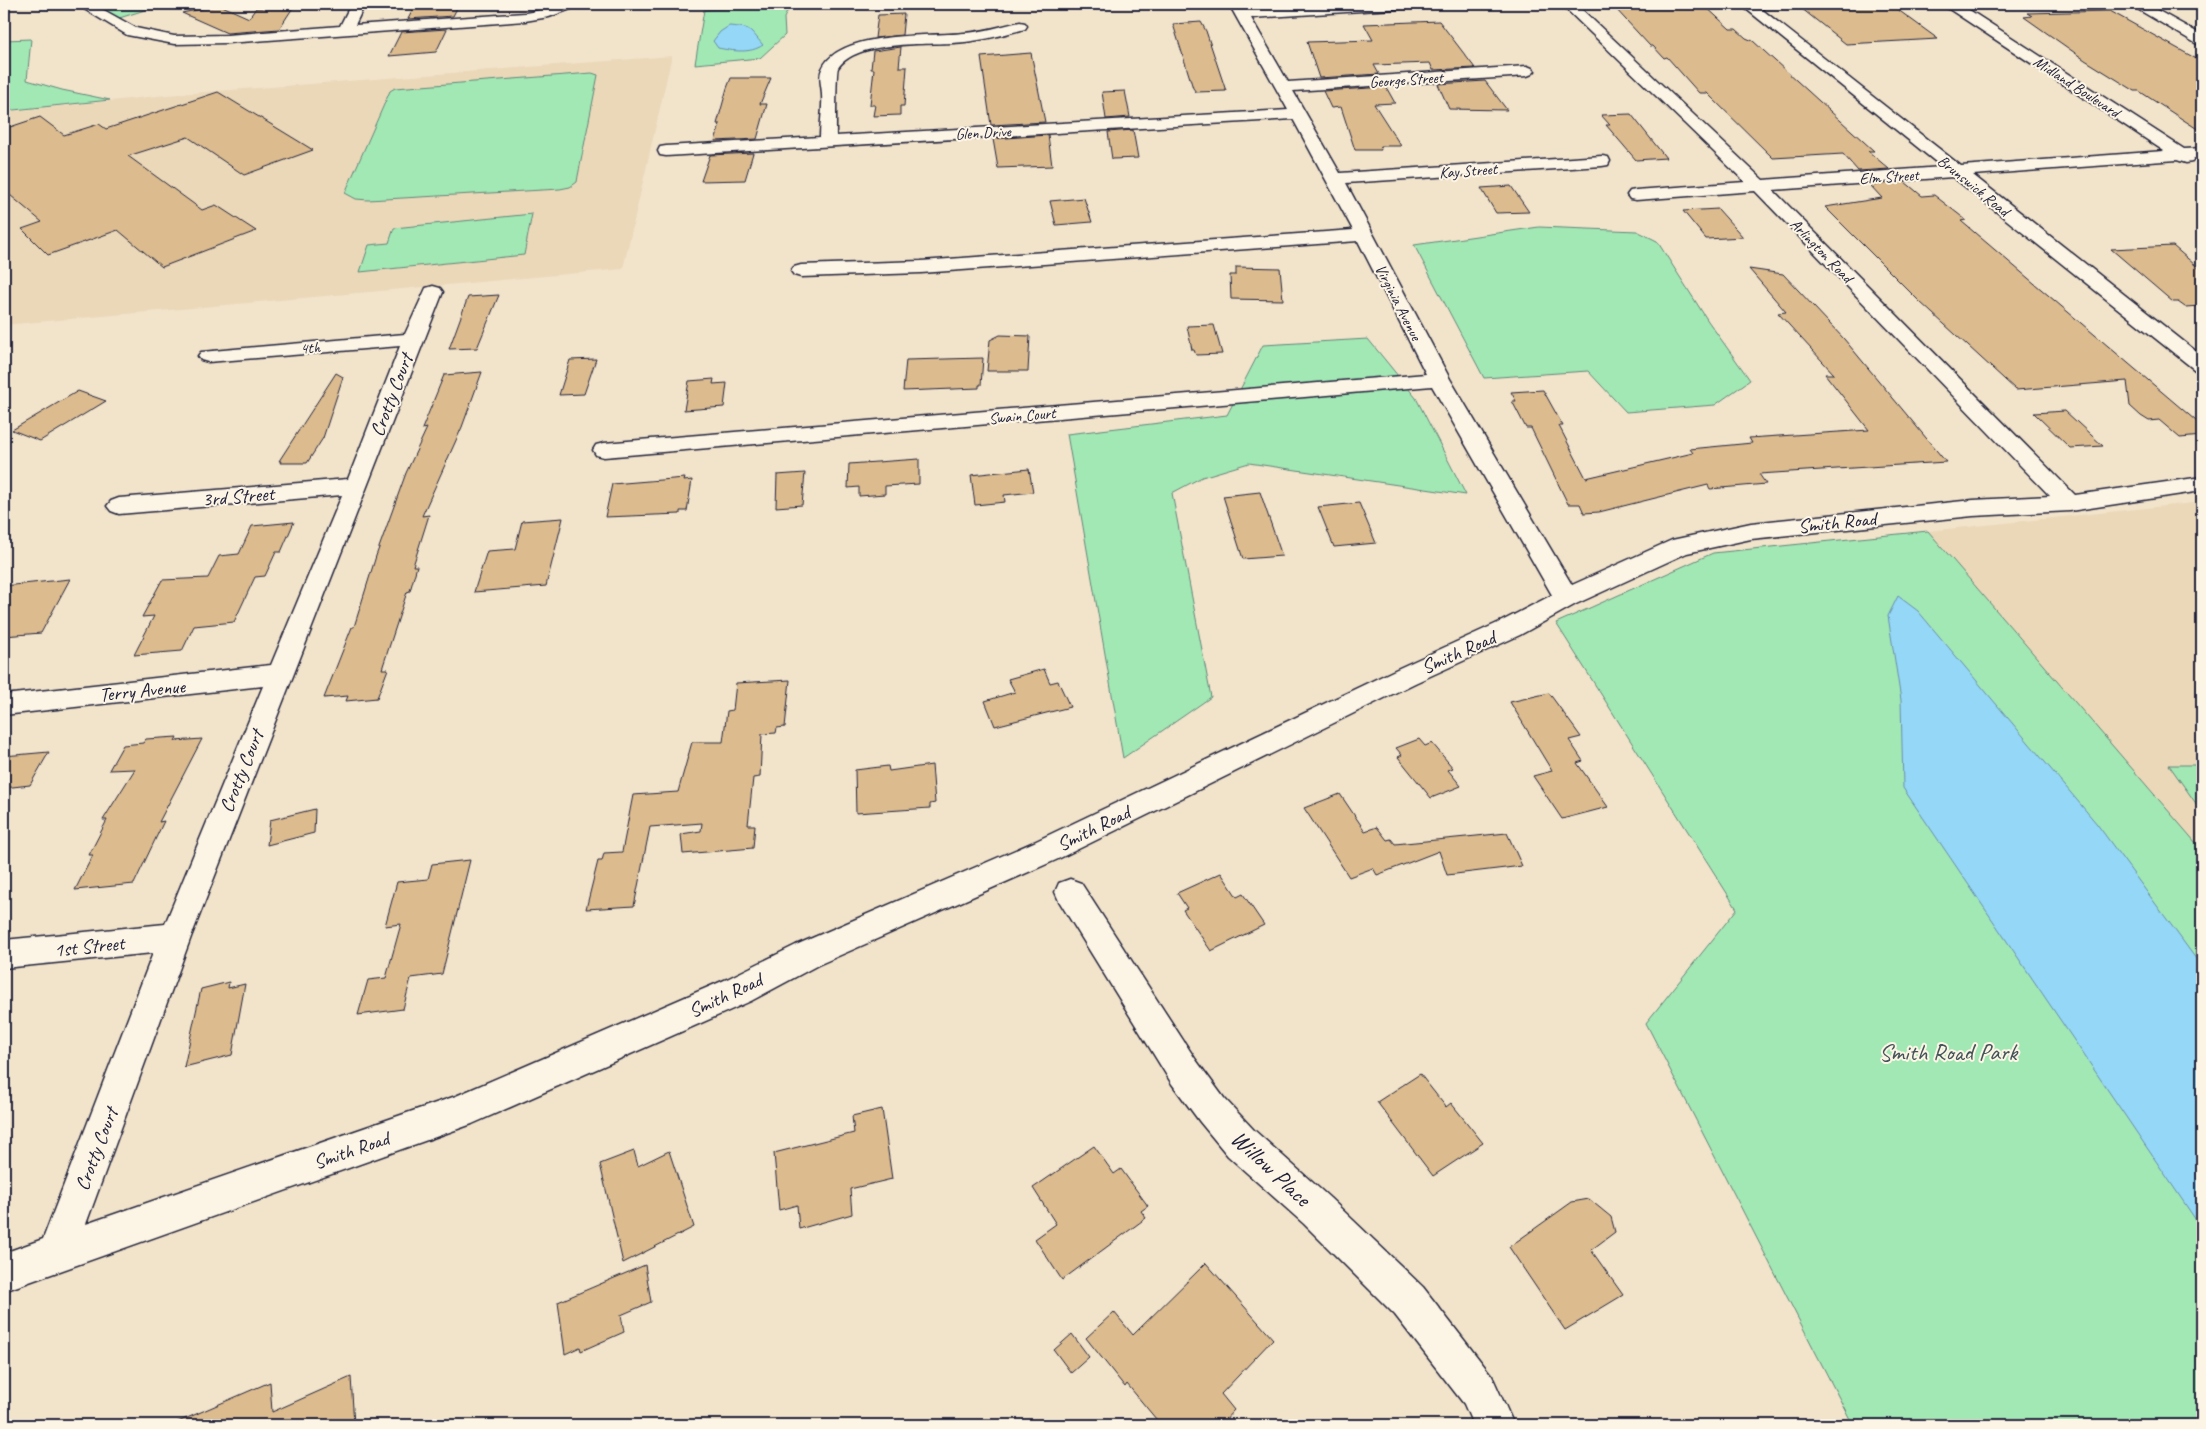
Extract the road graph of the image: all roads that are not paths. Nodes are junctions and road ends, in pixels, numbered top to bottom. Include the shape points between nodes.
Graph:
1 (83, 4) edge
2 (358, 4) edge
3 (571, 4) edge
4 (1409, 4) edge
5 (1568, 4) edge
6 (1747, 4) edge
7 (1951, 4) edge
8 (2136, 4) edge
9 (1239, 9) edge
10 (1020, 26) dead end
11 (345, 31) junction
12 (2202, 41) edge
13 (1527, 71) dead end
14 (1285, 87) junction
15 (1300, 114) junction
16 (828, 140) junction
17 (666, 151) dead end
18 (2202, 153) edge
19 (2181, 155) junction
20 (1602, 161) dead end
21 (2202, 169) edge
22 (1956, 171) junction
23 (1335, 179) junction
24 (1759, 186) junction
25 (1636, 195) dead end
26 (1364, 235) junction
27 (801, 271) dead end
28 (433, 292) dead end
29 (412, 339) junction
30 (208, 356) dead end
31 (2202, 366) edge
32 (1439, 379) junction
33 (604, 450) dead end
34 (2202, 484) edge
35 (357, 486) junction
36 (2070, 503) junction
37 (119, 506) dead end
38 (1567, 598) junction
39 (280, 674) junction
40 (4, 705) edge
41 (1070, 892) dead end
42 (175, 937) junction
43 (4, 954) edge
44 (56, 1253) junction
45 (4, 1272) edge
46 (1494, 1425) edge

1 - 11 street via 132,32 174,40
2 - 11 street
3 - 11 street via 525,17
4 - 9 street
5 - 24 street, Arlington Road
6 - 22 street, Brunswick Road
7 - 19 street, Midland Boulevard
8 - 12 street
9 - 14 street, Virginia Avenue
10 - 16 street via 979,37 856,47 843,54 834,61 827,76 830,93
13 - 14 street, George Street
14 - 15 street, Virginia Avenue
15 - 16 street, Glen Drive
15 - 23 street, Virginia Avenue
16 - 17 street, Glen Drive
18 - 19 street, Elm Street
19 - 21 street, Midland Boulevard
19 - 22 street, Elm Street
20 - 23 street, Kay Street
22 - 24 street, Elm Street
22 - 31 street, Brunswick Road
23 - 26 street, Virginia Avenue
24 - 25 street, Elm Street
24 - 36 street, Arlington Road
26 - 27 street via 921,267
26 - 32 street, Virginia Avenue
28 - 29 street, Crotty Court
29 - 30 street, 4th
29 - 35 street, Crotty Court
32 - 33 street, Swain Court
32 - 38 street, Virginia Avenue
34 - 36 street, Smith Road
35 - 37 street, 3rd Street
35 - 39 street, Crotty Court
36 - 38 street, Smith Road via 1973,508 1752,531 1681,546
38 - 44 street, Smith Road via 1511,628 1045,851 460,1112
39 - 40 street, Terry Avenue
39 - 42 street, Crotty Court
41 - 46 street, Willow Place via 1184,1072 1212,1110 1241,1143 1409,1302 1478,1390
42 - 43 street, 1st Street
42 - 44 street, Crotty Court
44 - 45 street, Smith Road

